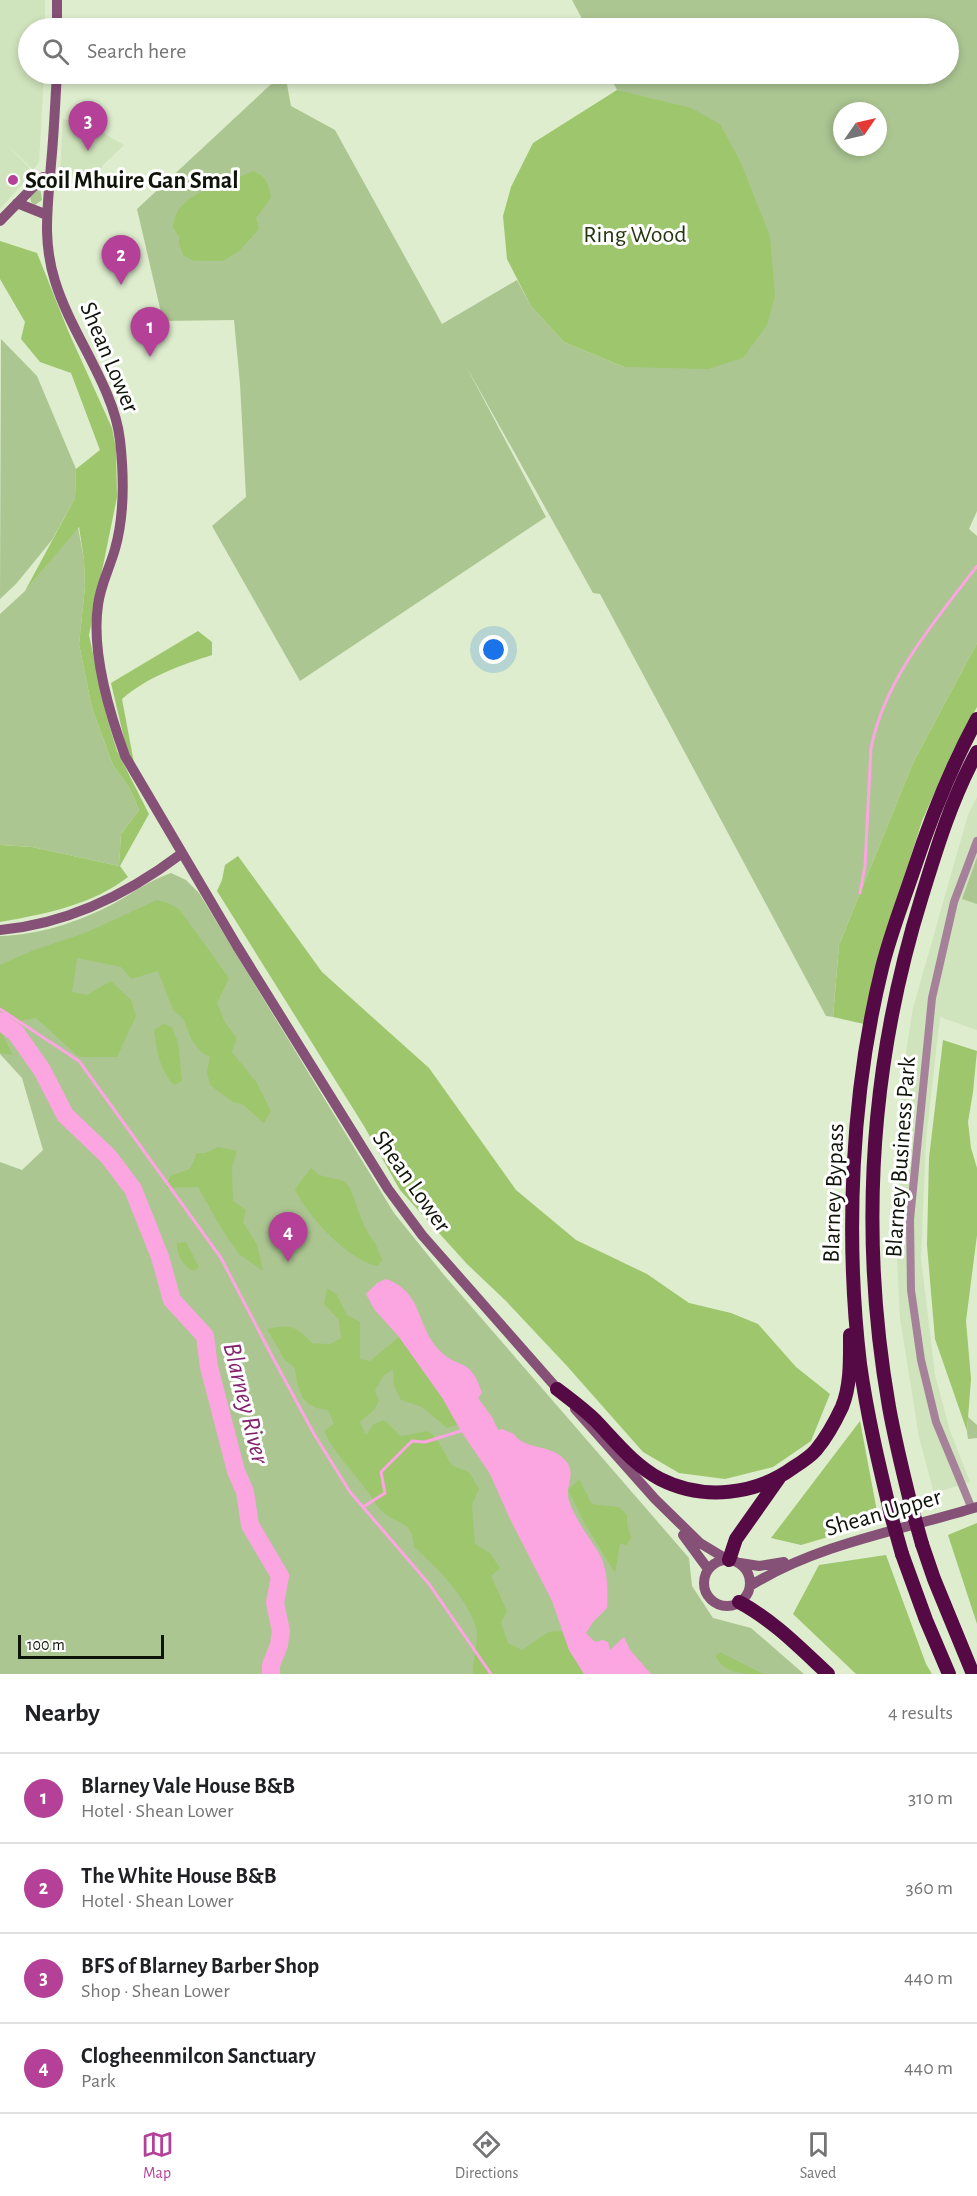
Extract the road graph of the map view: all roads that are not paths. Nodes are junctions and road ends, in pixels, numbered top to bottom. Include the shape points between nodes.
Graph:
1 (57, 0) edge
2 (57, 18) edge
3 (56, 84) edge
4 (50, 179) junction
5 (17, 203) junction
6 (46, 215) junction
7 (0, 222) edge
8 (977, 719) edge
9 (977, 752) edge
10 (977, 841) edge
11 (181, 854) junction
12 (0, 930) edge
13 (851, 1222) junction
14 (557, 1389) junction
15 (780, 1477) junction
16 (655, 1499) junction
17 (975, 1508) edge
18 (802, 1558) junction
19 (731, 1560) junction
20 (708, 1569) junction
21 (750, 1586) junction
22 (739, 1602) junction
23 (828, 1674) edge
24 (949, 1674) edge
25 (973, 1674) edge

1 - 2 main road
3 - 4 main road, Shean Lower
4 - 5 main road via 43,177
4 - 6 main road, Shean Lower
5 - 6 main road
5 - 7 main road
6 - 11 main road, Shean Lower via 47,252 55,283 101,382 120,440 120,525 96,620 104,683 125,756
8 - 13 highway, Blarney Bypass via 929,823 882,968 858,1113
9 - 25 highway, Blarney Bypass, bridge via 939,841 899,972 877,1112 872,1204 874,1273 889,1408 922,1544
10 - 17 street, Blarney Business Park via 954,902 932,998 910,1220 911,1290 921,1360 936,1422
11 - 12 main road via 89,909 42,924
11 - 14 main road, Shean Lower via 404,1213
13 - 15 highway via 848,1389 842,1408 816,1451
13 - 24 highway, Blarney Bypass, bridge via 860,1363 873,1437 902,1554
14 - 15 highway via 594,1419 641,1467 671,1483 705,1492 731,1492
14 - 16 main road, Shean Lower
15 - 19 highway via 736,1539
16 - 19 main road, Shean Lower via 700,1543
16 - 20 main road, Shean Lower
17 - 18 main road, Shean Upper
18 - 19 main road, Shean Upper via 759,1566
18 - 21 main road, Shean Upper
19 - 20 main road via 717,1562
19 - 21 main road via 747,1571
20 - 22 main road via 704,1585 709,1596 720,1605
21 - 22 main road
22 - 23 highway via 769,1621

